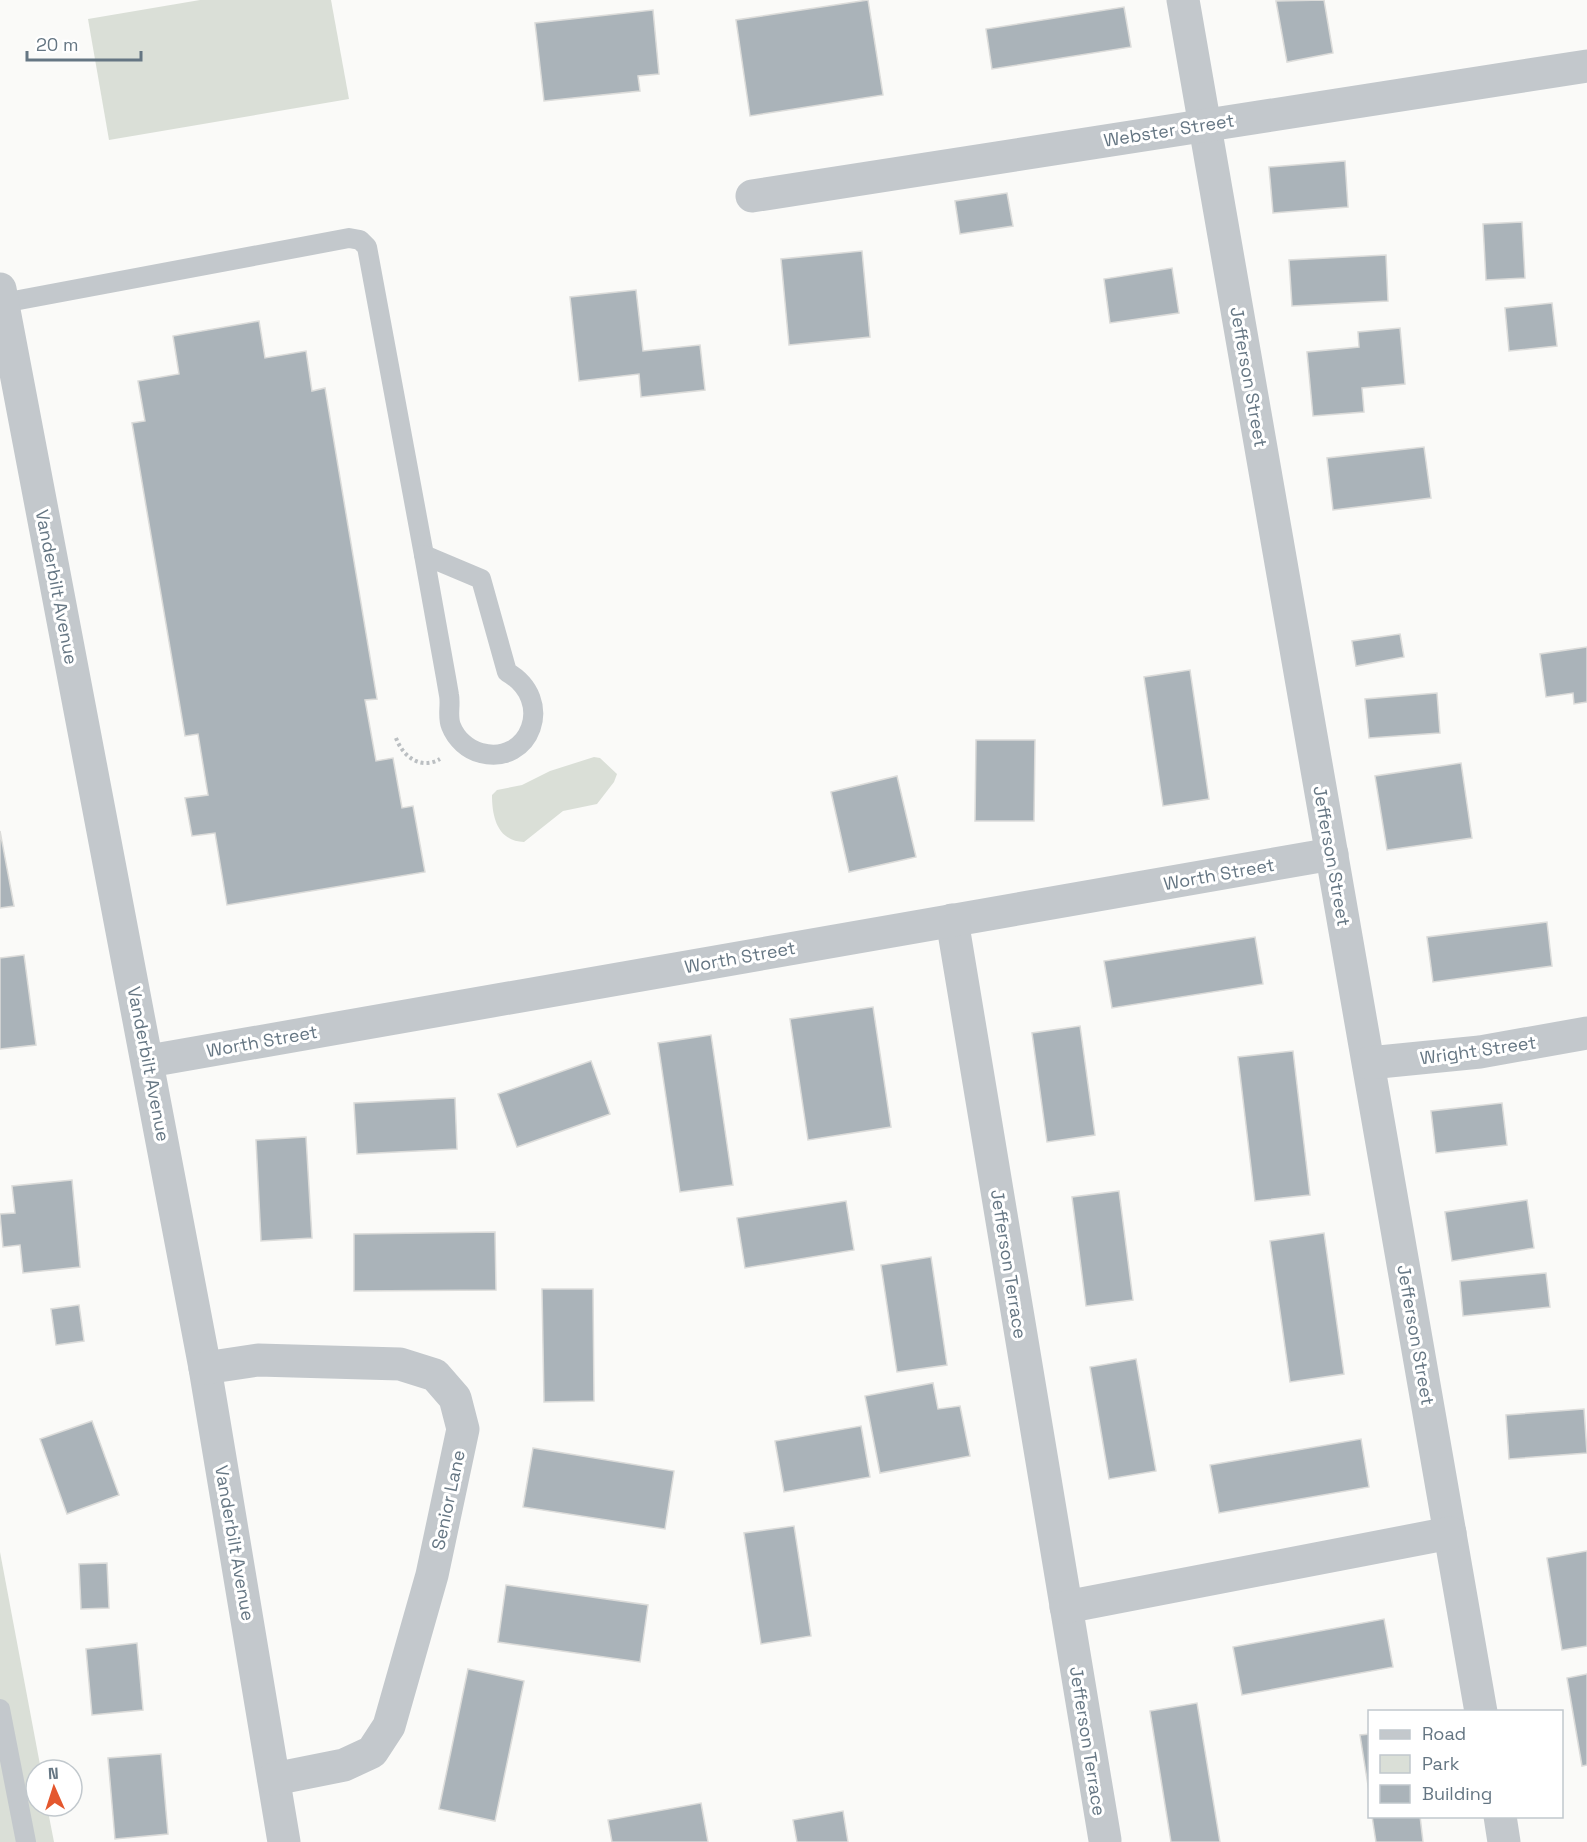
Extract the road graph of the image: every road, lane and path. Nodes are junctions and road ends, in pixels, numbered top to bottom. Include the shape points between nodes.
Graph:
1 (1184, 0) edge
2 (1587, 66) edge
3 (1205, 124) junction
4 (752, 196) dead end
5 (1, 296) edge
6 (424, 555) junction
7 (396, 738) dead end
8 (443, 757) dead end
9 (1332, 854) junction
10 (952, 920) junction
11 (1587, 1033) edge
12 (149, 1061) junction
13 (1369, 1064) junction
14 (205, 1368) junction
15 (1450, 1533) junction
16 (1066, 1607) junction
17 (0, 1709) edge
18 (1481, 1710) edge
19 (274, 1779) junction
20 (1500, 1818) edge
21 (1105, 1840) dead end
22 (26, 1842) edge
23 (284, 1842) edge
24 (1504, 1842) edge

1 - 3 street, Jefferson Street
2 - 3 street, Webster Street
3 - 4 street, Webster Street
3 - 9 street, Jefferson Street
5 - 6 lane via 349,238 360,240 367,247
5 - 12 street, Vanderbilt Avenue
6 - 6 lane via 450,699 451,726 458,739 481,754 510,751 530,731 533,704 528,690 507,672 484,586 476,576
7 - 8 path via 405,755 415,761 434,763
9 - 10 street, Worth Street
9 - 13 street, Jefferson Street
10 - 12 street, Worth Street
10 - 16 street, Jefferson Terrace
11 - 13 street, Wright Street via 1480,1052
12 - 14 street, Vanderbilt Avenue
13 - 15 street, Jefferson Street
14 - 19 street, Vanderbilt Avenue
14 - 19 street, Senior Lane via 258,1360 400,1364 435,1375 455,1398 464,1429 432,1575 389,1726 372,1752 362,1757 344,1765
15 - 16 street
15 - 18 street, Jefferson Street
16 - 21 street, Jefferson Terrace
17 - 22 lane
19 - 23 street, Vanderbilt Avenue
20 - 24 street

